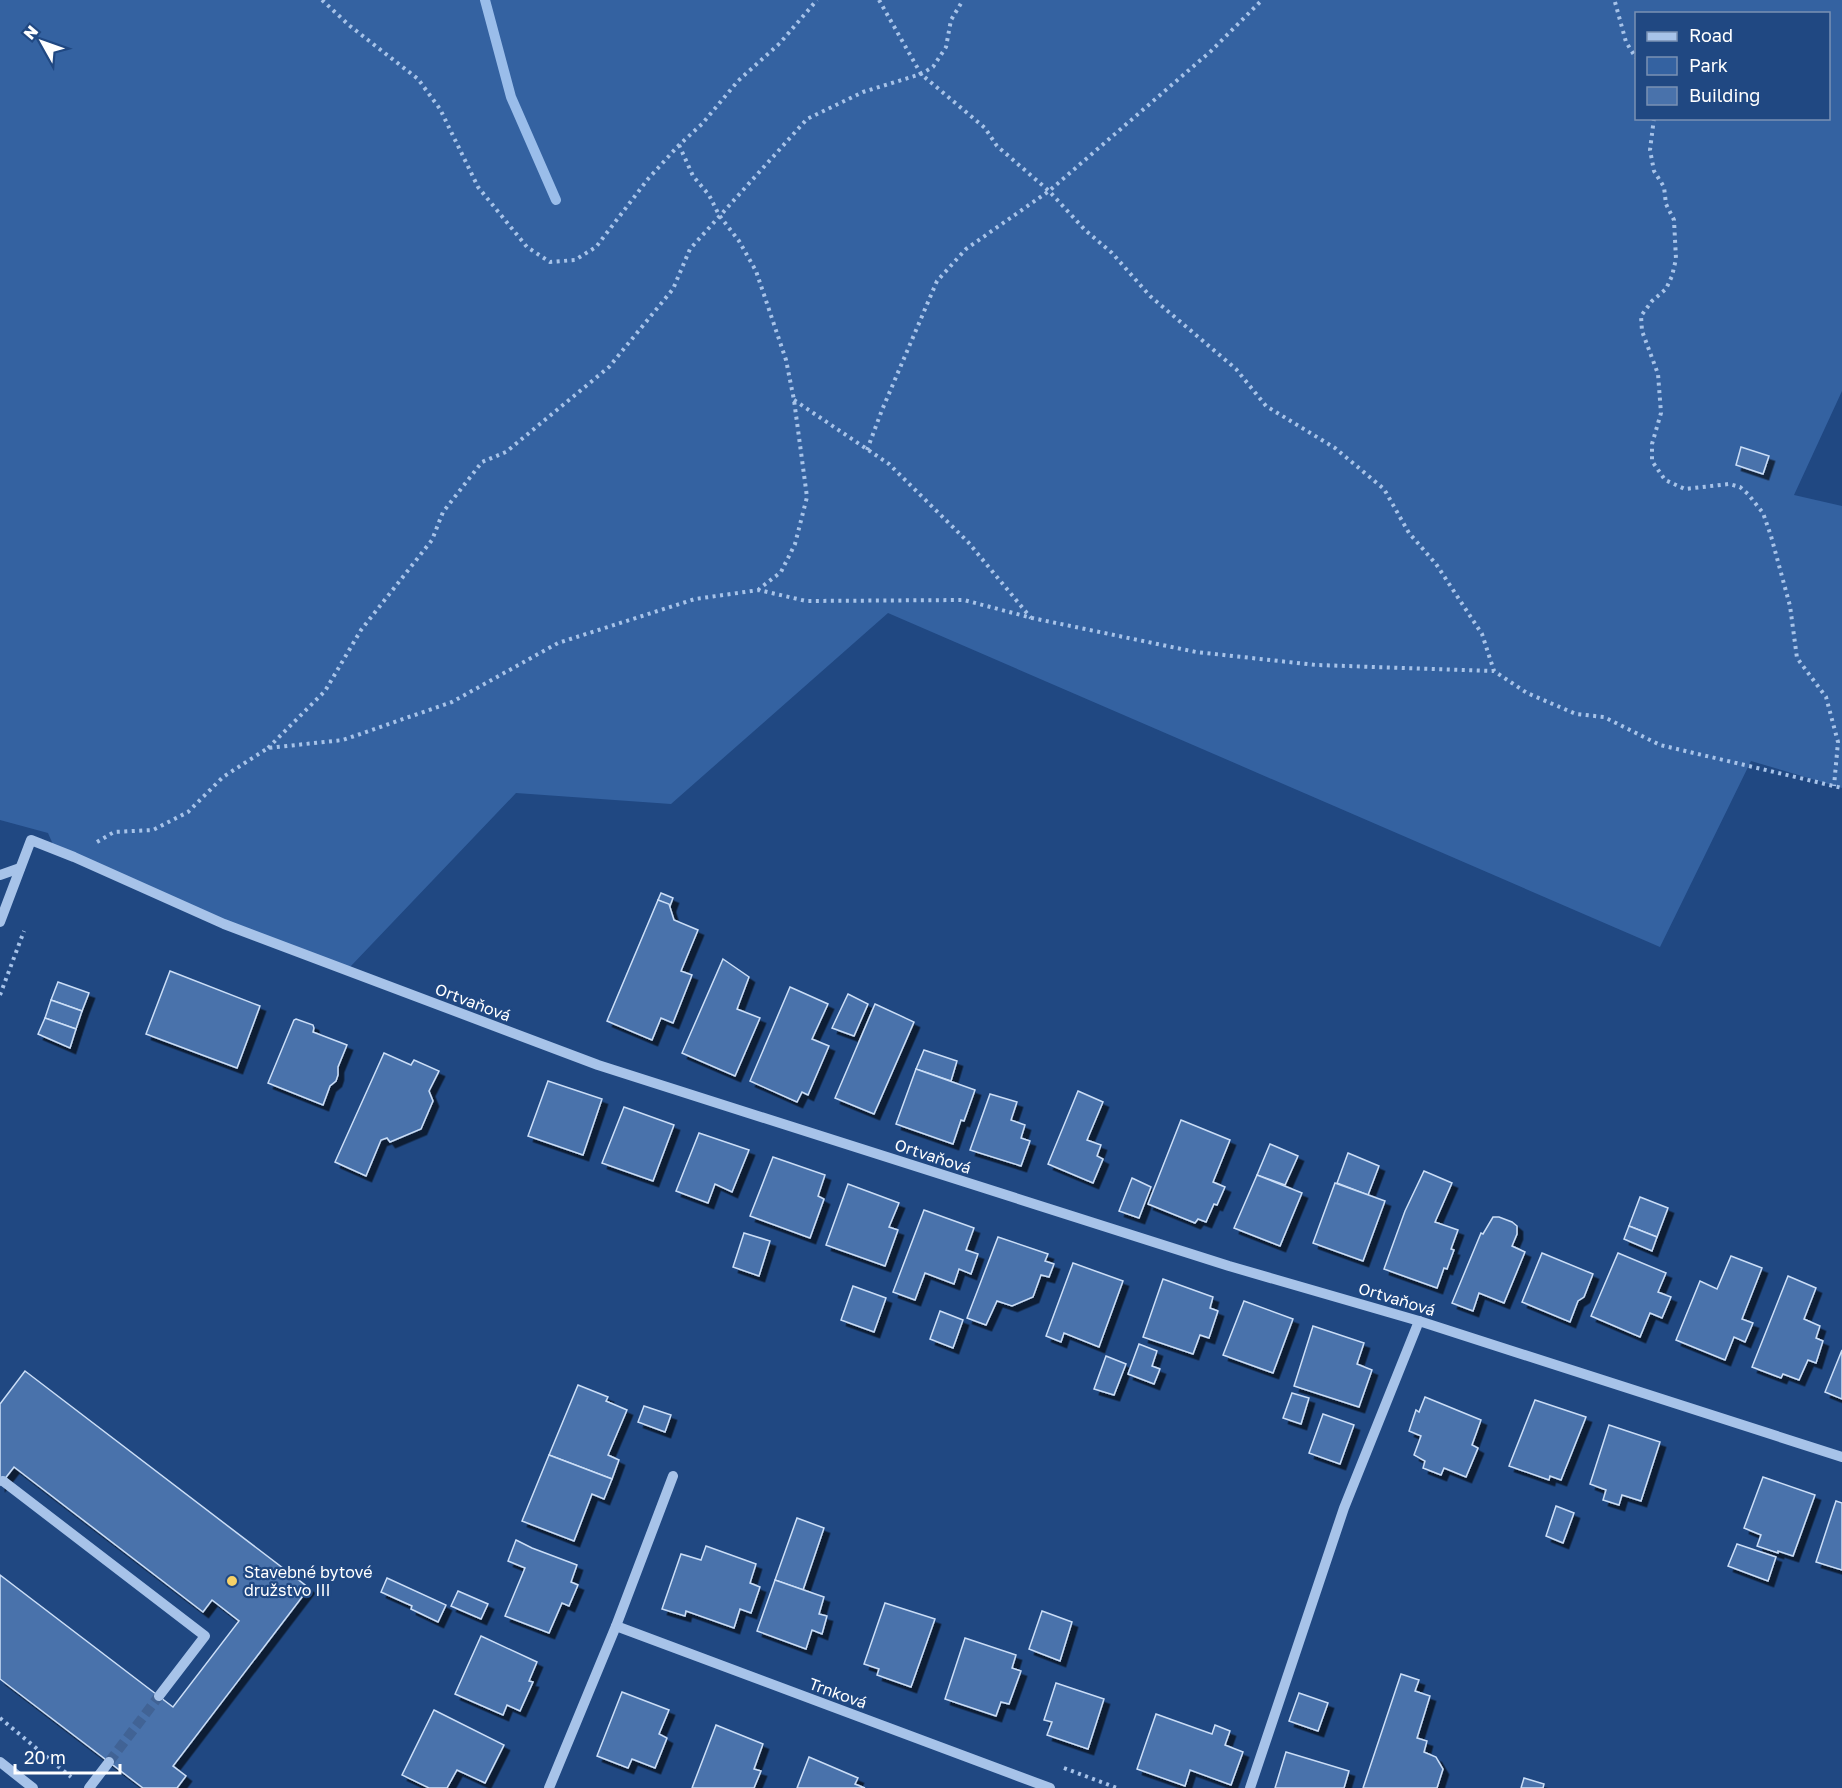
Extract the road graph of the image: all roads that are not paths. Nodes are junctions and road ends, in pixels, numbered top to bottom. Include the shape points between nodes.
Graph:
1 (20, 868) junction
2 (0, 875) edge
3 (0, 922) edge
4 (1419, 1321) junction
5 (1842, 1457) edge
6 (673, 1476) dead end
7 (3, 1481) dead end
8 (616, 1626) junction
9 (159, 1696) tunnel mouth
10 (0, 1762) edge
11 (109, 1762) tunnel mouth
12 (33, 1788) edge
13 (89, 1788) edge
14 (549, 1788) edge
15 (1050, 1788) edge
16 (1250, 1788) edge

1 - 2 street
1 - 3 street
1 - 4 street, Ortvaňová via 31,840 224,924 598,1065 1218,1262
4 - 5 street, Ortvaňová
4 - 16 street via 1344,1508
6 - 8 street
7 - 9 street via 205,1636
8 - 14 street
8 - 15 street, Trnková
10 - 12 street
11 - 13 street

